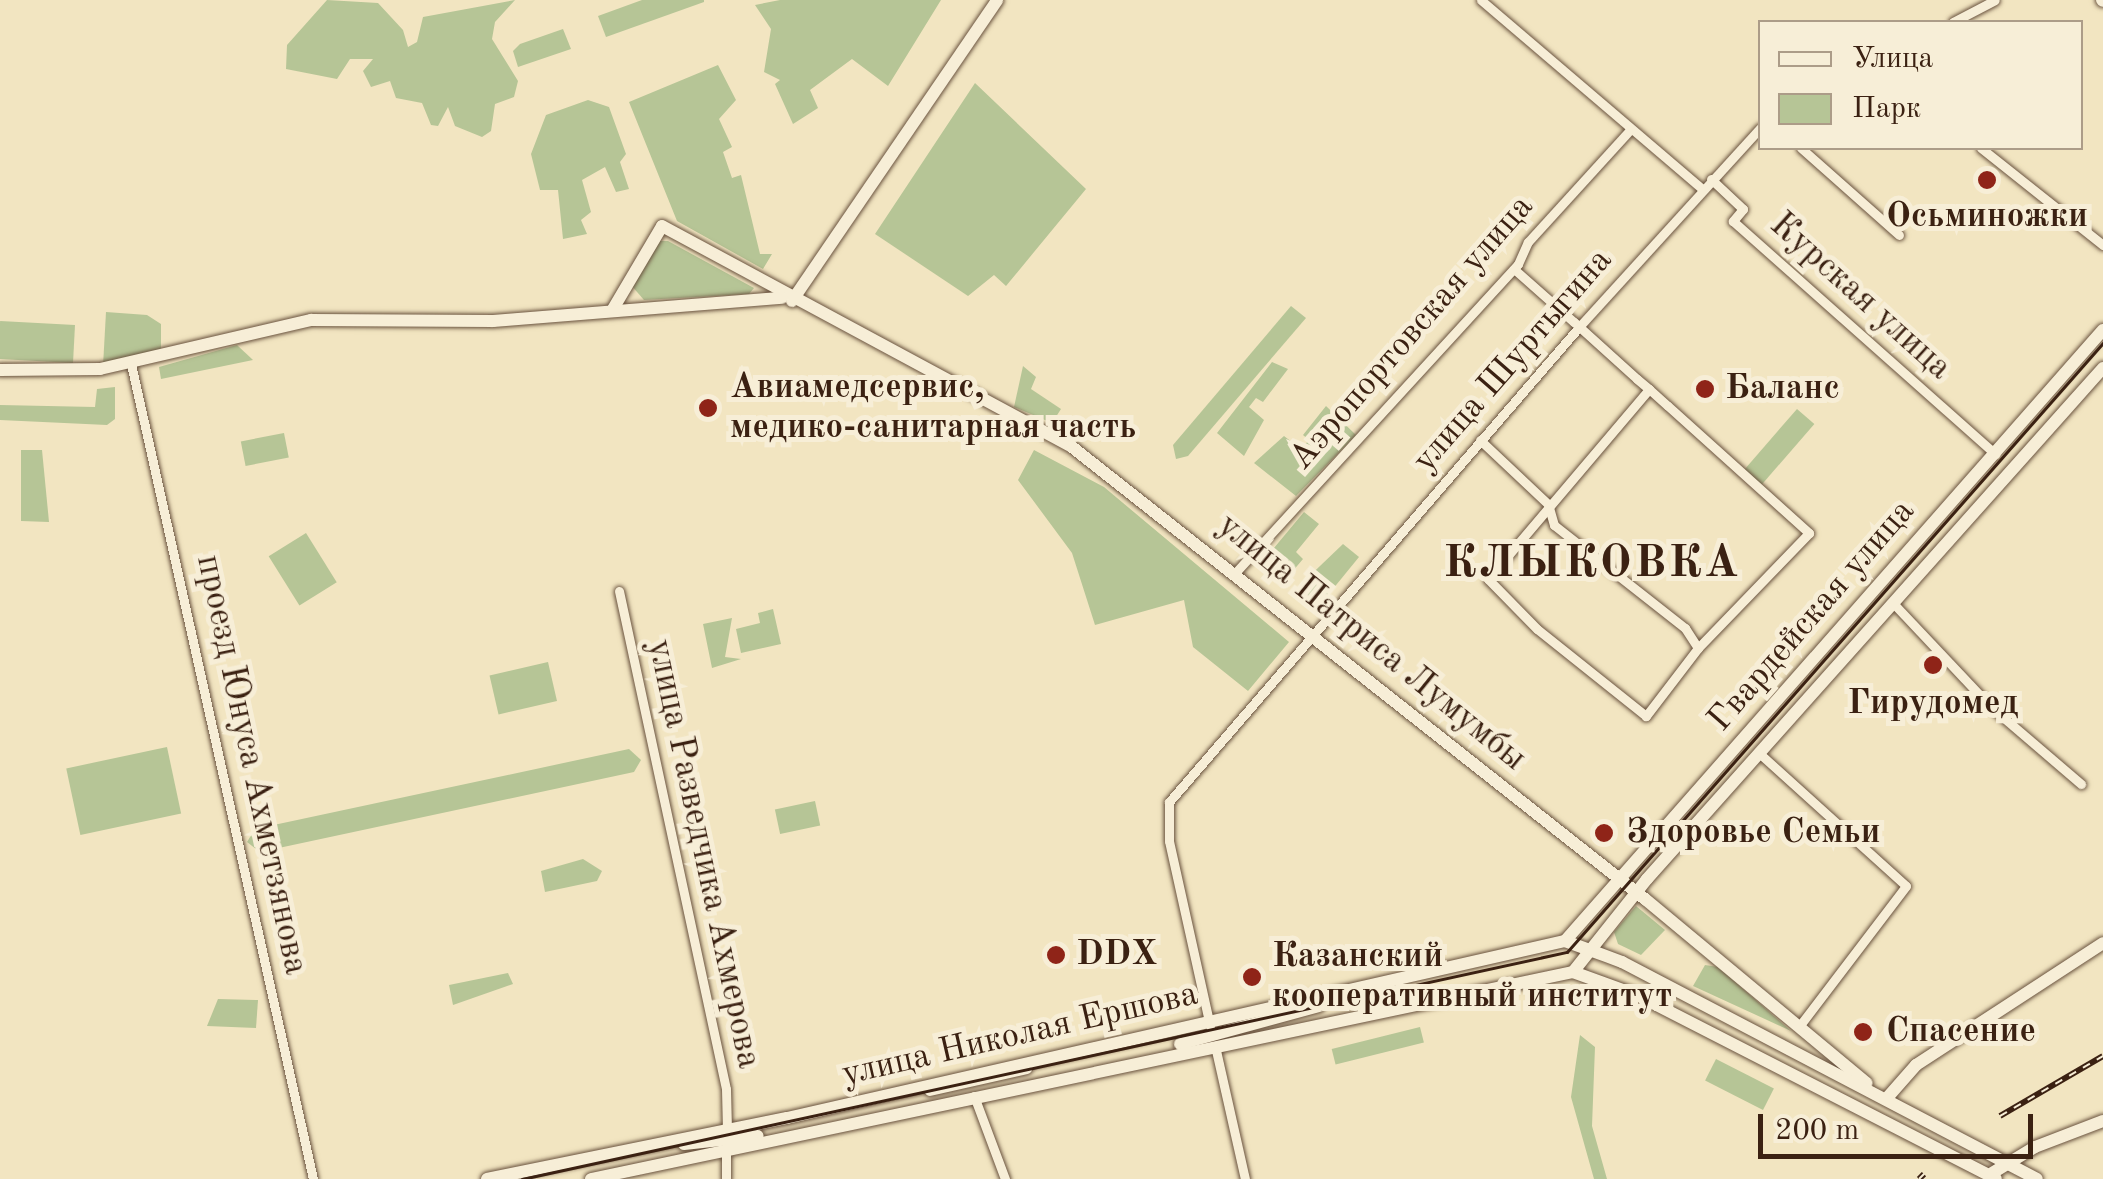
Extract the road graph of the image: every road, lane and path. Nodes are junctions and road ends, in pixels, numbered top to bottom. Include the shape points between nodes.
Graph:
1 (997, 0) edge
2 (1481, 0) edge
3 (1995, 0) edge
4 (1957, 20) edge
5 (1631, 129) junction
6 (1758, 130) edge
7 (1803, 150) edge
8 (1983, 150) edge
9 (1710, 180) junction
10 (1702, 190) junction
11 (1899, 235) dead end
12 (2103, 245) edge
13 (1514, 269) junction
14 (629, 281) junction
15 (788, 300) junction
16 (642, 307) junction
17 (612, 309) junction
18 (1579, 327) junction
19 (2103, 330) edge
20 (130, 364) junction
21 (2103, 368) edge
22 (0, 370) edge
23 (1649, 389) junction
24 (1480, 440) junction
25 (1996, 454) junction
26 (1548, 504) junction
27 (1235, 573) junction
28 (619, 591) dead end
29 (1893, 603) junction
30 (1310, 634) junction
31 (1698, 648) junction
32 (1759, 753) junction
33 (2081, 784) dead end
34 (1619, 878) junction
35 (1636, 892) junction
36 (1565, 941) junction
37 (2103, 943) edge
38 (1592, 948) junction
39 (1572, 972) junction
40 (1800, 1026) junction
41 (1212, 1035) junction
42 (1078, 1072) junction
43 (974, 1096) junction
44 (1883, 1097) junction
45 (2103, 1121) edge
46 (847, 1124) junction
47 (727, 1140) junction
48 (2006, 1162) junction
49 (1989, 1178) edge
50 (313, 1179) edge
51 (487, 1179) edge
52 (592, 1179) edge
53 (726, 1179) edge
54 (1005, 1179) edge
55 (1245, 1179) edge
56 (2037, 1179) edge

1 - 15 main road
2 - 5 street
3 - 4 street
5 - 10 street
5 - 13 street, Аэропортовская улица via 1528,242
6 - 9 street, улица Шуртыгина
7 - 11 street
8 - 12 street
9 - 10 street, улица Шуртыгина
9 - 25 street, Курская улица via 1743,209 1733,220
10 - 18 street, улица Шуртыгина
13 - 18 street
13 - 27 street, Аэропортовская улица
14 - 15 main road, улица Патриса Лумумбы via 662,226
14 - 16 main road
14 - 17 main road, улица Патриса Лумумбы
15 - 16 main road
15 - 27 main road, улица Патриса Лумумбы via 1072,447
16 - 17 main road
17 - 20 main road via 493,321 312,320
18 - 23 street
18 - 24 street, улица Шуртыгина
19 - 25 main road, Гвардейская улица
20 - 22 main road
20 - 50 street, проезд Юнуса Ахметзянова
21 - 29 main road, Гвардейская улица
23 - 26 street
23 - 31 street via 1809,533
24 - 26 street
24 - 30 street, улица Шуртыгина
25 - 34 main road, Гвардейская улица
26 - 31 street via 1554,525 1685,628
26 - 31 street via 1488,579 1537,628 1646,716
27 - 30 main road, улица Патриса Лумумбы
28 - 47 street, улица Разведчика Ахмерова via 726,1088
29 - 32 main road, Гвардейская улица
29 - 33 street via 1990,706
30 - 34 main road, улица Патриса Лумумбы
30 - 41 street, улица Шуртыгина via 1166,809
32 - 35 main road, Гвардейская улица
32 - 40 street via 1906,886
34 - 35 main road, улица Патриса Лумумбы
34 - 36 main road, Гвардейская улица
35 - 38 main road, Гвардейская улица
35 - 40 main road, улица Патриса Лумумбы
36 - 38 main road, улица Николая Ершова
36 - 39 main road
36 - 41 main road, улица Николая Ершова
37 - 44 main road via 1916,1065
38 - 39 main road, Гвардейская улица
38 - 44 main road, улица Николая Ершова
39 - 41 main road, улица Николая Ершова via 1291,1030
39 - 49 main road via 1636,995
40 - 44 main road, улица Патриса Лумумбы
41 - 42 main road, улица Николая Ершова
41 - 47 main road, улица Николая Ершова via 1110,1046 962,1086 884,1095 787,1118
41 - 55 street
42 - 43 main road, улица Николая Ершова
42 - 46 main road via 964,1090
43 - 46 main road, улица Николая Ершова
43 - 54 street
44 - 48 main road, улица Николая Ершова
45 - 48 main road
46 - 47 main road
47 - 51 main road, улица Николая Ершова via 652,1145
47 - 52 main road, улица Николая Ершова
47 - 53 street, улица Разведчика Ахмерова
48 - 49 main road
48 - 56 main road, улица Николая Ершова

